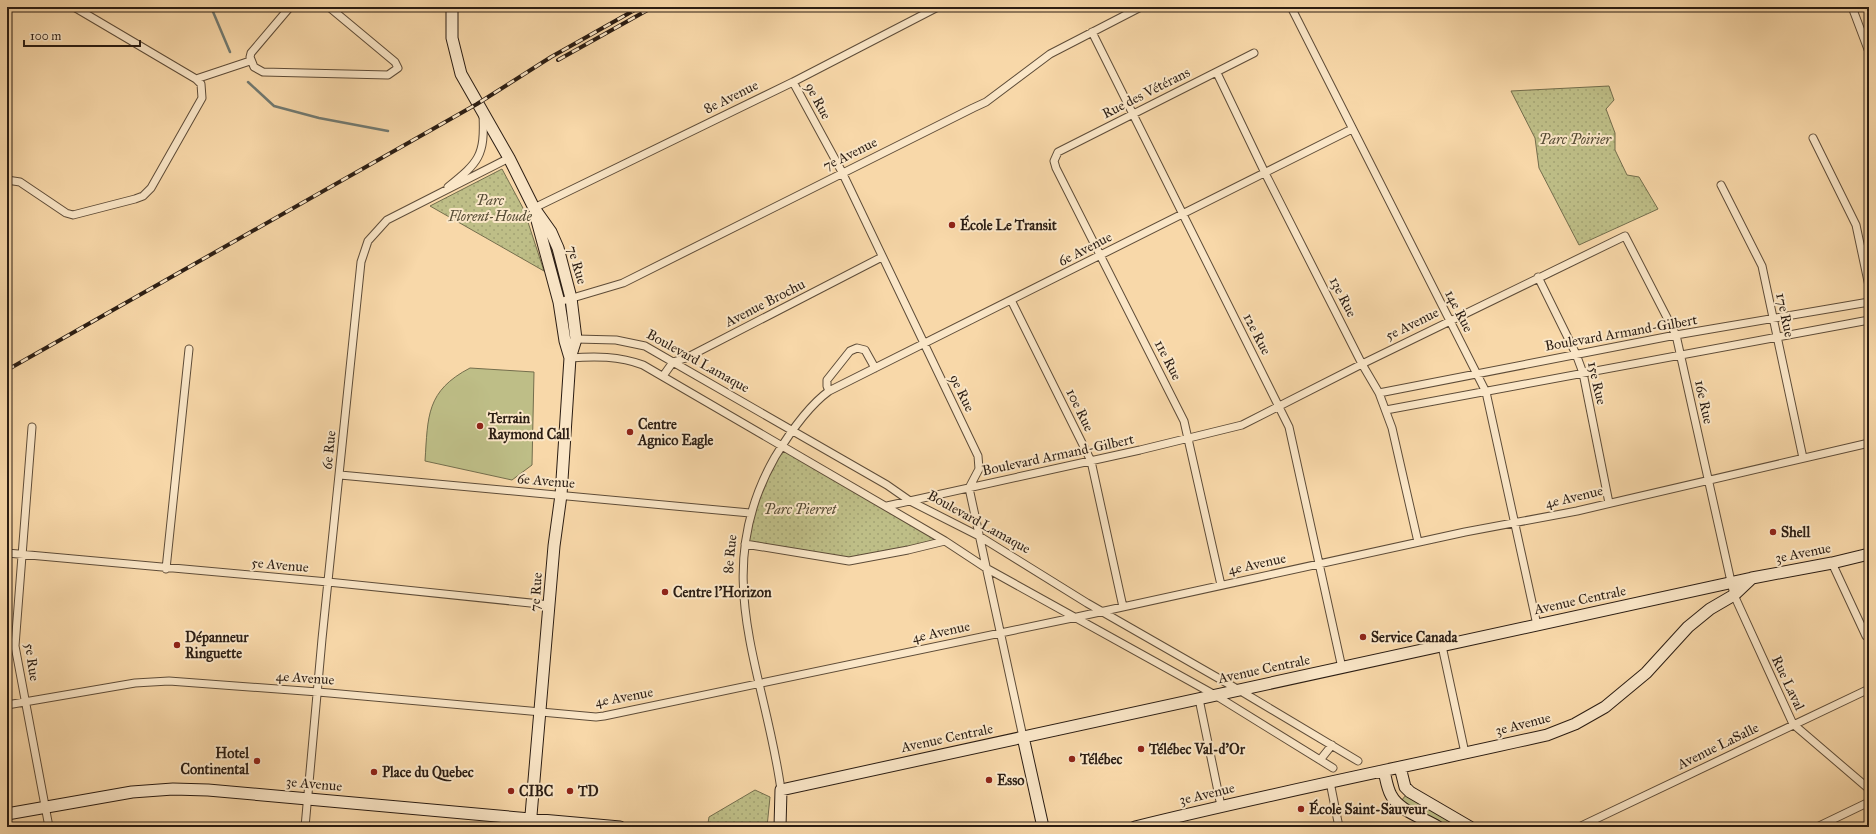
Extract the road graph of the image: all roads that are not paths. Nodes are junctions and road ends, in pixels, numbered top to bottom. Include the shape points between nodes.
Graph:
1 (74, 7) edge
2 (290, 7) edge
3 (328, 7) edge
4 (452, 7) edge
5 (938, 7) edge
6 (1141, 7) edge
7 (1291, 7) edge
8 (1852, 7) edge
9 (1092, 32) junction
10 (1869, 52) edge
11 (1254, 53) dead end
12 (250, 62) junction
13 (1217, 73) junction
14 (196, 79) junction
15 (793, 82) junction
16 (1132, 114) junction
17 (483, 115) junction
18 (1352, 130) junction
19 (1814, 138) dead end
20 (509, 158) junction
21 (1054, 161) joint
22 (842, 172) junction
23 (1265, 173) junction
24 (7, 180) edge
25 (1721, 185) dead end
26 (443, 192) junction
27 (534, 208) junction
28 (1182, 215) junction
29 (1624, 236) joint
30 (1100, 256) junction
31 (882, 257) junction
32 (1538, 278) junction
33 (1869, 286) edge
34 (571, 298) junction
35 (1011, 300) junction
36 (560, 302) junction
37 (1869, 302) edge
38 (1773, 319) junction
39 (1449, 320) junction
40 (1869, 320) edge
41 (1676, 335) junction
42 (1777, 336) junction
43 (576, 339) junction
44 (924, 344) junction
45 (189, 349) dead end
46 (1576, 354) junction
47 (1681, 355) junction
48 (570, 358) junction
49 (673, 362) junction
50 (1362, 364) junction
51 (875, 368) junction
52 (1475, 373) junction
53 (1583, 373) junction
54 (663, 376) junction
55 (829, 391) junction
56 (1486, 392) junction
57 (1379, 393) junction
58 (1280, 406) junction
59 (1386, 410) junction
60 (32, 427) dead end
61 (1234, 428) joint
62 (793, 431) junction
63 (1187, 438) junction
64 (1869, 443) edge
65 (781, 447) junction
66 (1803, 458) junction
67 (1091, 461) junction
68 (340, 475) junction
69 (1707, 480) junction
70 (969, 488) junction
71 (561, 495) junction
72 (910, 501) junction
73 (1610, 503) junction
74 (887, 506) junction
75 (750, 513) junction
76 (1516, 523) junction
77 (979, 536) junction
78 (945, 541) junction
79 (1418, 542) junction
80 (745, 544) junction
81 (7, 553) edge
82 (22, 554) junction
83 (1869, 554) edge
84 (1832, 563) junction
85 (1319, 564) junction
86 (986, 568) junction
87 (166, 569) junction
88 (1752, 578) junction
89 (328, 582) junction
90 (1731, 582) junction
91 (1221, 585) junction
92 (1734, 594) junction
93 (550, 605) junction
94 (1123, 607) junction
95 (1103, 612) junction
96 (1077, 617) junction
97 (1537, 625) junction
98 (1001, 633) junction
99 (1866, 636) dead end
100 (1442, 646) junction
101 (1342, 668) junction
102 (758, 683) junction
103 (1869, 689) edge
104 (1239, 690) junction
105 (318, 692) junction
106 (1215, 695) junction
107 (1199, 699) junction
108 (24, 701) junction
109 (7, 705) edge
110 (541, 713) junction
111 (1793, 724) junction
112 (1023, 737) junction
113 (1332, 746) junction
114 (1465, 753) junction
115 (1320, 760) junction
116 (1358, 761) dead end
117 (1400, 767) junction
118 (1333, 768) dead end
119 (1384, 771) junction
120 (1330, 782) junction
121 (1869, 789) edge
122 (782, 790) junction
123 (308, 799) junction
124 (1869, 802) edge
125 (46, 806) junction
126 (1221, 806) junction
127 (7, 814) edge
128 (531, 823) edge
129 (49, 827) edge
130 (305, 827) edge
131 (620, 827) edge
132 (780, 827) edge
133 (1043, 827) edge
134 (1135, 827) edge
135 (1339, 827) edge
136 (1438, 827) edge
137 (1470, 827) edge
138 (1579, 827) edge
139 (1817, 827) edge

1 - 14 street
2 - 12 street via 251,53
3 - 12 street via 395,62 398,68 388,75 264,72
4 - 17 main road, 7e Rue via 452,38 456,59 461,74
5 - 15 street, 8e Avenue
6 - 9 street, 7e Avenue
7 - 18 street, 14e Rue
8 - 10 street
9 - 16 street, 12e Rue
9 - 22 street, 7e Avenue via 1050,54 986,102
11 - 13 street, Rue des Vétérans
12 - 14 street
13 - 16 street, Rue des Vétérans
13 - 23 street, 13e Rue
14 - 24 street via 201,84 202,98 151,188 143,196 73,215 66,213 20,182
15 - 22 street, 9e Rue
15 - 27 street, 8e Avenue
16 - 21 street, Rue des Vétérans via 1058,152
16 - 28 street, 12e Rue
17 - 20 main road, 7e Rue
17 - 26 street via 484,141 480,154 466,173
18 - 23 street, 6e Avenue
18 - 39 street, 14e Rue
19 - 33 street via 1856,225
20 - 26 street, 6e Rue
20 - 27 main road, 7e Rue
21 - 30 street, 11e Rue
22 - 31 street, 9e Rue
22 - 34 street, 7e Avenue via 623,283
23 - 28 street, 6e Avenue
23 - 50 street, 13e Rue
25 - 38 street, 17e Rue via 1762,266
26 - 68 street, 6e Rue via 387,220 368,241 361,262
27 - 34 main road, 7e Rue via 551,232 558,248
27 - 36 main road, 7e Rue
28 - 30 street, 6e Avenue
28 - 58 street, 12e Rue
29 - 32 street, 5e Avenue
29 - 41 street, 16e Rue
30 - 35 street, 6e Avenue
30 - 63 street, 11e Rue via 1184,421
31 - 44 street, 9e Rue
31 - 49 street, Avenue Brochu via 686,358
32 - 39 street, 5e Avenue
32 - 46 street, 15e Rue
34 - 36 street, 7e Avenue
34 - 43 main road, 7e Rue
35 - 44 street, 6e Avenue
35 - 67 street, 10e Rue
36 - 48 main road, 7e Rue
37 - 38 street, Boulevard Armand-Gilbert
38 - 41 street, Boulevard Armand-Gilbert
38 - 42 street, 17e Rue
39 - 50 street, 5e Avenue
39 - 52 street, 14e Rue
40 - 42 street
41 - 46 street, Boulevard Armand-Gilbert
41 - 47 street, 16e Rue
42 - 47 street
42 - 66 street, 17e Rue
43 - 48 main road, 7e Rue
43 - 49 street, Boulevard Lamaque via 628,341 645,346
44 - 51 street, 6e Avenue
44 - 70 street, 9e Rue via 978,456 979,469
45 - 87 street
46 - 52 street, Boulevard Armand-Gilbert
46 - 53 street, 15e Rue
47 - 53 street
47 - 69 street, 16e Rue
48 - 54 street via 613,357 630,360
48 - 71 main road, 7e Rue
49 - 54 street
49 - 62 street, Boulevard Lamaque
50 - 57 street, 13e Rue
50 - 58 street, 5e Avenue
51 - 55 street, 6e Avenue
51 - 55 street via 865,350 857,348 850,351 827,380
52 - 56 street, 14e Rue
52 - 57 street, Boulevard Armand-Gilbert
53 - 56 street
53 - 73 street, 15e Rue
54 - 65 street
55 - 62 street, 8e Rue via 819,398
56 - 59 street
56 - 76 street, 14e Rue
57 - 59 street, 13e Rue
58 - 61 street, 5e Avenue
58 - 85 street, 12e Rue via 1293,444
59 - 79 street, 13e Rue
60 - 82 street, 5e Rue
61 - 63 street, Boulevard Armand-Gilbert
62 - 65 street, 8e Rue
62 - 72 street, Boulevard Lamaque
63 - 67 street, Boulevard Armand-Gilbert
63 - 91 street, 11e Rue
64 - 66 street, 4e Avenue
65 - 74 street
65 - 75 street, 8e Rue via 766,474
66 - 69 street, 4e Avenue
67 - 70 street, Boulevard Armand-Gilbert
67 - 94 street, 10e Rue
68 - 71 street, 6e Avenue
68 - 89 street, 6e Rue
69 - 73 street, 4e Avenue
69 - 90 street, 16e Rue
70 - 72 street, Boulevard Armand-Gilbert
70 - 77 street
71 - 75 street, 6e Avenue
71 - 93 main road, 7e Rue
72 - 74 street, Boulevard Armand-Gilbert
72 - 77 street, Boulevard Lamaque
73 - 76 street, 4e Avenue
74 - 78 street
75 - 80 street, 8e Rue
76 - 79 street, 4e Avenue
76 - 97 street, 14e Rue
77 - 86 street
77 - 95 street, Boulevard Lamaque
78 - 80 street via 849,561
78 - 86 street
79 - 85 street, 4e Avenue
80 - 102 street, 8e Rue via 742,586 744,609
81 - 82 street, 5e Avenue
82 - 87 street, 5e Avenue
82 - 108 street, 5e Rue via 15,646
83 - 84 main road, 3e Avenue
84 - 88 main road, 3e Avenue
84 - 99 street
85 - 91 street, 4e Avenue
85 - 101 street, 12e Rue
86 - 96 street
86 - 98 street
87 - 89 street, 5e Avenue
88 - 90 main road, Avenue Centrale
88 - 92 main road, 3e Avenue
89 - 93 street, 5e Avenue
89 - 105 street, 6e Rue
90 - 92 street, Rue Laval
90 - 97 main road, Avenue Centrale
91 - 94 street, 4e Avenue
92 - 111 street, Rue Laval
92 - 114 main road, 3e Avenue via 1688,627 1646,672 1592,715 1548,735
93 - 110 main road, 7e Rue
94 - 95 street, 4e Avenue
95 - 96 street, 4e Avenue
95 - 104 street, Boulevard Lamaque
96 - 98 street, 4e Avenue
96 - 106 street
97 - 100 main road, Avenue Centrale
98 - 102 street, 4e Avenue
98 - 112 street
100 - 101 main road, Avenue Centrale
100 - 114 street
101 - 104 main road, Avenue Centrale
102 - 110 street, 4e Avenue via 604,716
102 - 122 street, 8e Rue
103 - 111 street, Avenue LaSalle
104 - 106 main road, Avenue Centrale
104 - 113 street, Boulevard Lamaque
105 - 108 street, 4e Avenue via 169,681 135,683
105 - 110 street, 4e Avenue
105 - 123 street, 6e Rue
106 - 107 main road, Avenue Centrale
106 - 115 street
107 - 112 main road, Avenue Centrale
107 - 126 street
108 - 109 street, 4e Avenue
108 - 125 street, 5e Rue
110 - 128 main road, 7e Rue
111 - 121 street, Rue Laval
111 - 138 street, Avenue LaSalle
112 - 122 main road, Avenue Centrale
112 - 133 main road
113 - 115 street
113 - 116 street, Boulevard Lamaque
114 - 117 main road, 3e Avenue
115 - 118 street
117 - 119 main road, 3e Avenue
117 - 137 main road via 1405,787 1410,792
119 - 120 main road, 3e Avenue
119 - 136 main road via 1394,800 1401,807
120 - 126 main road, 3e Avenue
120 - 135 street
122 - 132 main road, 8e Rue
123 - 125 main road, 3e Avenue via 173,789 132,792
123 - 128 main road, 3e Avenue
123 - 130 street, 6e Rue
124 - 139 street
125 - 127 main road, 3e Avenue
125 - 129 street, 5e Rue
126 - 134 main road, 3e Avenue
128 - 131 main road, 3e Avenue

